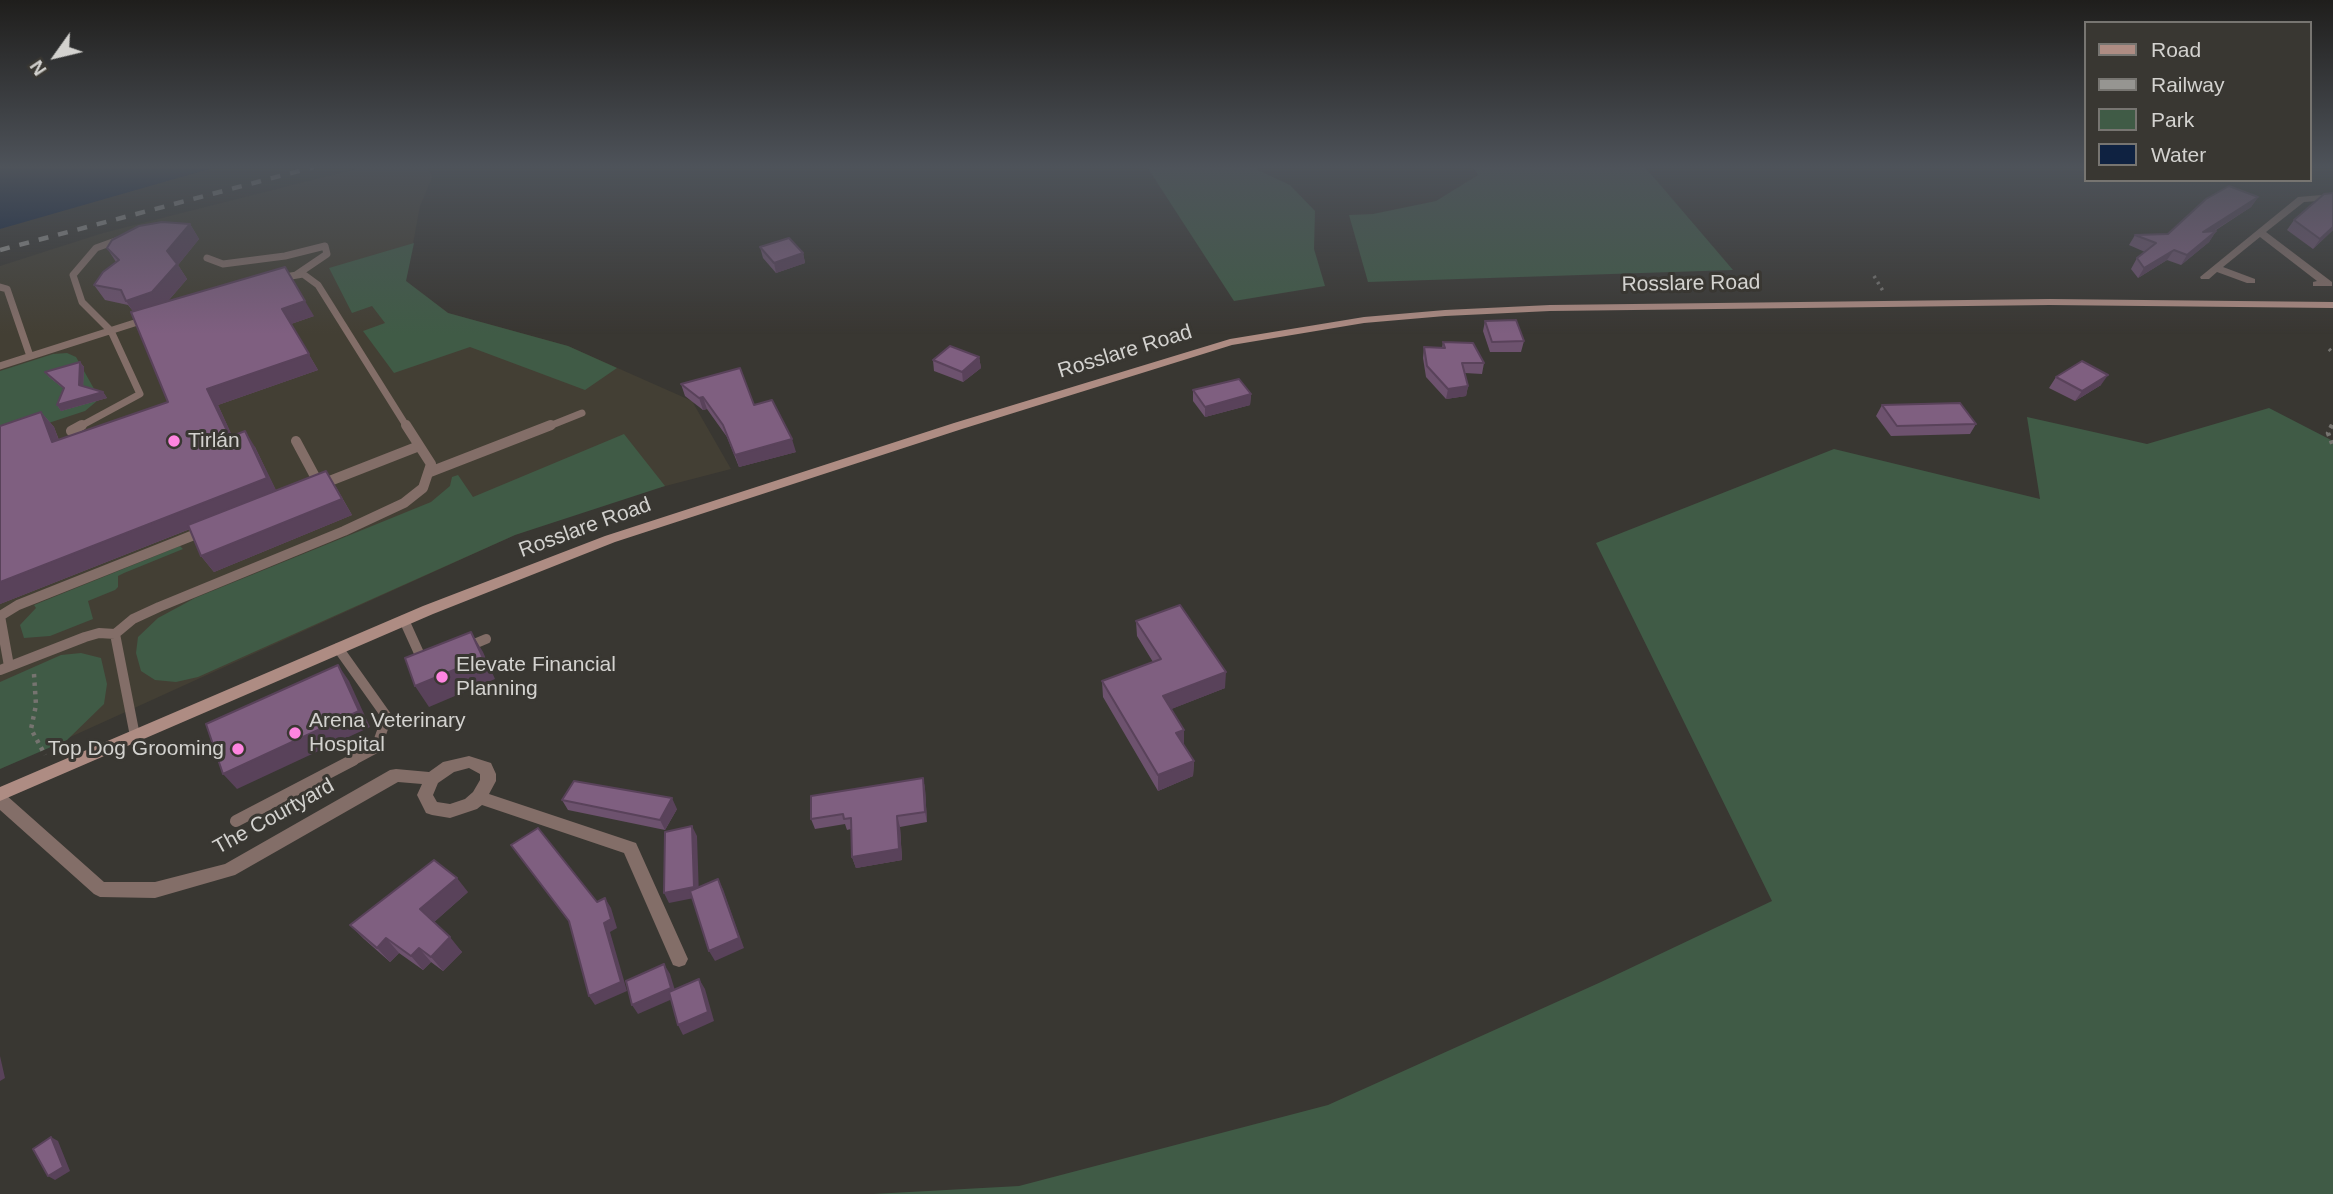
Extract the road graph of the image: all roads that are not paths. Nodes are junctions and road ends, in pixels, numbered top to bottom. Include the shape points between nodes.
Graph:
1 (2271, 223) edge
2 (2259, 232) junction
3 (129, 237) edge
4 (207, 258) dead end
5 (2215, 268) junction
6 (296, 275) junction
7 (2205, 277) dead end
8 (272, 279) edge
9 (2251, 281) dead end
10 (2317, 284) dead end
11 (0, 287) edge
12 (2333, 305) edge
13 (161, 315) edge
14 (111, 331) junction
15 (30, 356) junction
16 (0, 366) edge
17 (582, 413) dead end
18 (71, 431) dead end
19 (296, 441) dead end
20 (419, 446) junction
21 (430, 472) junction
22 (319, 485) junction
23 (307, 490) edge
24 (211, 528) edge
25 (0, 616) edge
26 (404, 620) junction
27 (115, 634) junction
28 (486, 639) dead end
29 (338, 648) junction
30 (461, 649) edge
31 (437, 660) edge
32 (5, 668) edge
33 (135, 736) junction
34 (432, 779) junction
35 (0, 794) edge
36 (480, 797) junction
37 (0, 800) edge
38 (236, 821) dead end
39 (679, 959) dead end

1 - 2 street
2 - 5 street
2 - 10 street via 2328,284
3 - 14 lane via 103,243 73,275 82,302
4 - 6 lane via 223,264 325,246 327,254
5 - 7 street
5 - 9 street
6 - 8 lane
6 - 20 lane via 303,274 318,285
11 - 15 lane via 7,289
12 - 26 main road, Rosslare Road via 1633,306 1445,313 1230,342 610,539
13 - 14 lane
14 - 15 lane
14 - 18 lane via 140,394
15 - 16 lane
17 - 21 lane
19 - 22 lane
20 - 21 lane via 431,464
20 - 22 lane
21 - 27 lane via 424,488 404,503 159,607
22 - 23 lane
24 - 25 lane
25 - 32 lane
26 - 29 main road, Rosslare Road
26 - 31 lane via 424,665
27 - 32 lane via 85,637
27 - 33 lane
28 - 30 lane
29 - 33 main road, Rosslare Road
29 - 38 lane via 387,718 376,748
33 - 35 main road, Rosslare Road
34 - 36 street via 426,803 439,811 461,809
34 - 36 street via 449,766 478,764 485,768 488,781
34 - 37 street, The Courtyard via 396,775 229,870 155,890 100,889
36 - 39 street via 630,848

